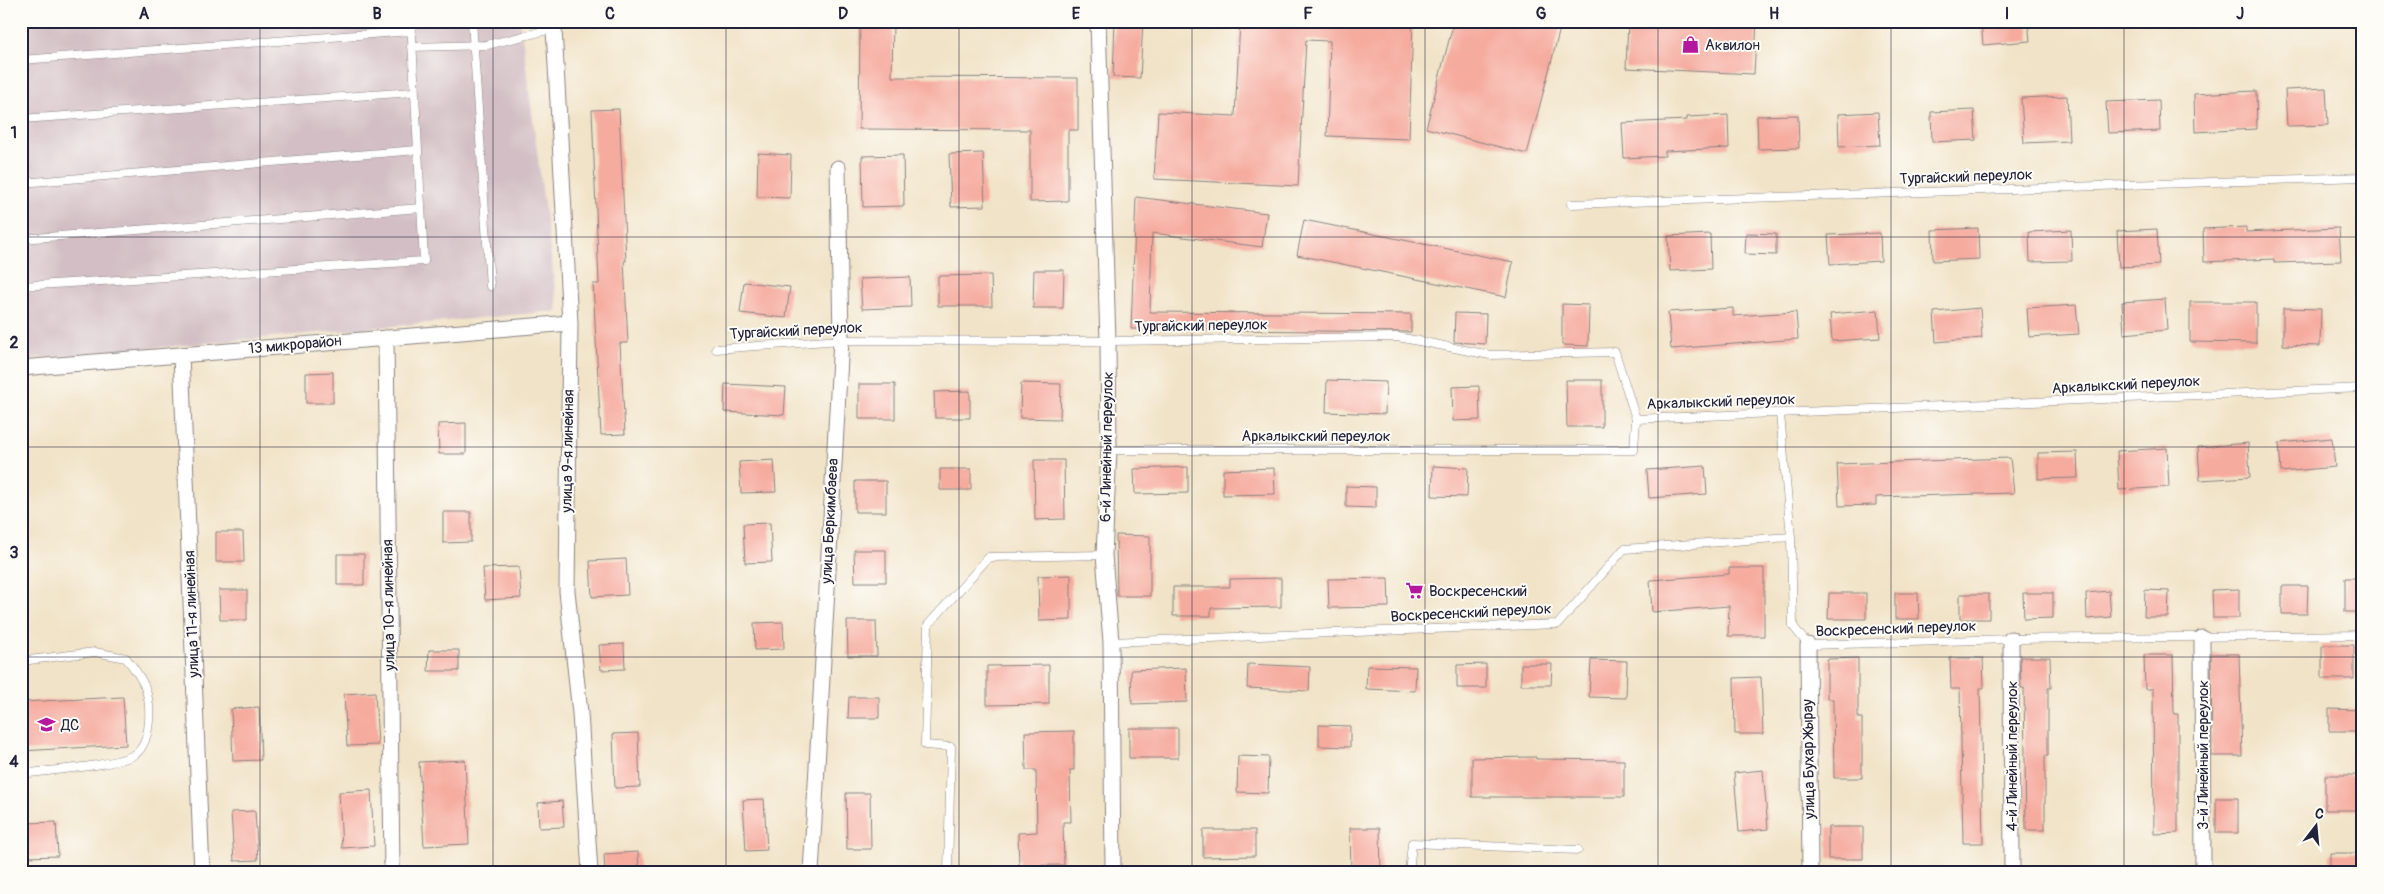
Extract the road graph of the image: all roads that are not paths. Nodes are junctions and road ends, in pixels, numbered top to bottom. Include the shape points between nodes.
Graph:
1 (410, 21) edge
2 (472, 21) edge
3 (584, 21) edge
4 (1098, 21) edge
5 (554, 29) junction
6 (411, 32) junction
7 (473, 45) junction
8 (411, 46) junction
9 (21, 60) edge
10 (414, 92) junction
11 (21, 119) edge
12 (417, 150) junction
13 (838, 168) dead end
14 (2363, 177) edge
15 (21, 183) edge
16 (1571, 204) dead end
17 (421, 208) junction
18 (21, 239) edge
19 (21, 286) edge
20 (490, 286) dead end
21 (570, 323) junction
22 (386, 338) junction
23 (841, 340) junction
24 (1108, 341) junction
25 (716, 349) dead end
26 (181, 355) junction
27 (21, 368) edge
28 (2363, 388) edge
29 (1780, 414) junction
30 (1636, 419) junction
31 (1109, 450) junction
32 (1791, 537) junction
33 (1104, 555) junction
34 (2363, 635) edge
35 (2202, 638) junction
36 (2011, 639) junction
37 (1111, 642) junction
38 (1808, 645) junction
39 (21, 661) edge
40 (21, 774) edge
41 (1578, 850) dead end
42 (202, 873) edge
43 (392, 873) edge
44 (590, 873) edge
45 (811, 873) edge
46 (948, 873) edge
47 (1113, 873) edge
48 (1409, 873) edge
49 (1810, 873) edge
50 (2012, 873) edge
51 (2203, 873) edge

1 - 6 lane
2 - 7 lane
3 - 5 lane
4 - 24 street, 6-й Линейный переулок
5 - 7 lane via 488,45
5 - 21 street, улица 9-я линейная
6 - 8 lane
6 - 9 lane
7 - 8 lane
7 - 20 lane
8 - 10 lane
10 - 11 lane
10 - 12 lane
12 - 15 lane
12 - 17 lane
13 - 23 street, улица Беркимбаева
14 - 16 lane, Тургайский переулок
17 - 18 lane
17 - 19 lane via 424,260
21 - 22 street, 13 микрорайон
21 - 44 street, улица 9-я линейная via 567,591 580,713
22 - 26 street, 13 микрорайон
22 - 43 street, улица 10-я линейная
23 - 24 lane, Тургайский переулок
23 - 25 lane, Тургайский переулок
23 - 45 street, улица Беркимбаева
24 - 30 lane, Тургайский переулок via 1398,337 1490,355 1615,352
24 - 31 street, 6-й Линейный переулок
26 - 27 street, 13 микрорайон
26 - 42 street, улица 11-я линейная
28 - 29 lane, Аркалыкский переулок
29 - 30 lane, Аркалыкский переулок
29 - 32 lane
30 - 31 lane, Аркалыкский переулок via 1634,450
31 - 33 street, 6-й Линейный переулок
32 - 37 lane, Воскресенский переулок via 1624,549 1558,624
32 - 38 lane, Воскресенский переулок via 1793,626
33 - 37 street, 6-й Линейный переулок
33 - 46 lane via 989,557 928,625 925,745 951,747
34 - 35 lane, Воскресенский переулок
35 - 36 lane, Воскресенский переулок
35 - 51 street, 3-й Линейный переулок
36 - 38 lane, Воскресенский переулок
36 - 50 street, 4-й Линейный переулок
37 - 47 street, 6-й Линейный переулок
38 - 49 street, улица Бухар Жырау
39 - 40 lane via 95,652 126,658 143,679 150,707 148,737 133,756
41 - 48 lane via 1412,843

